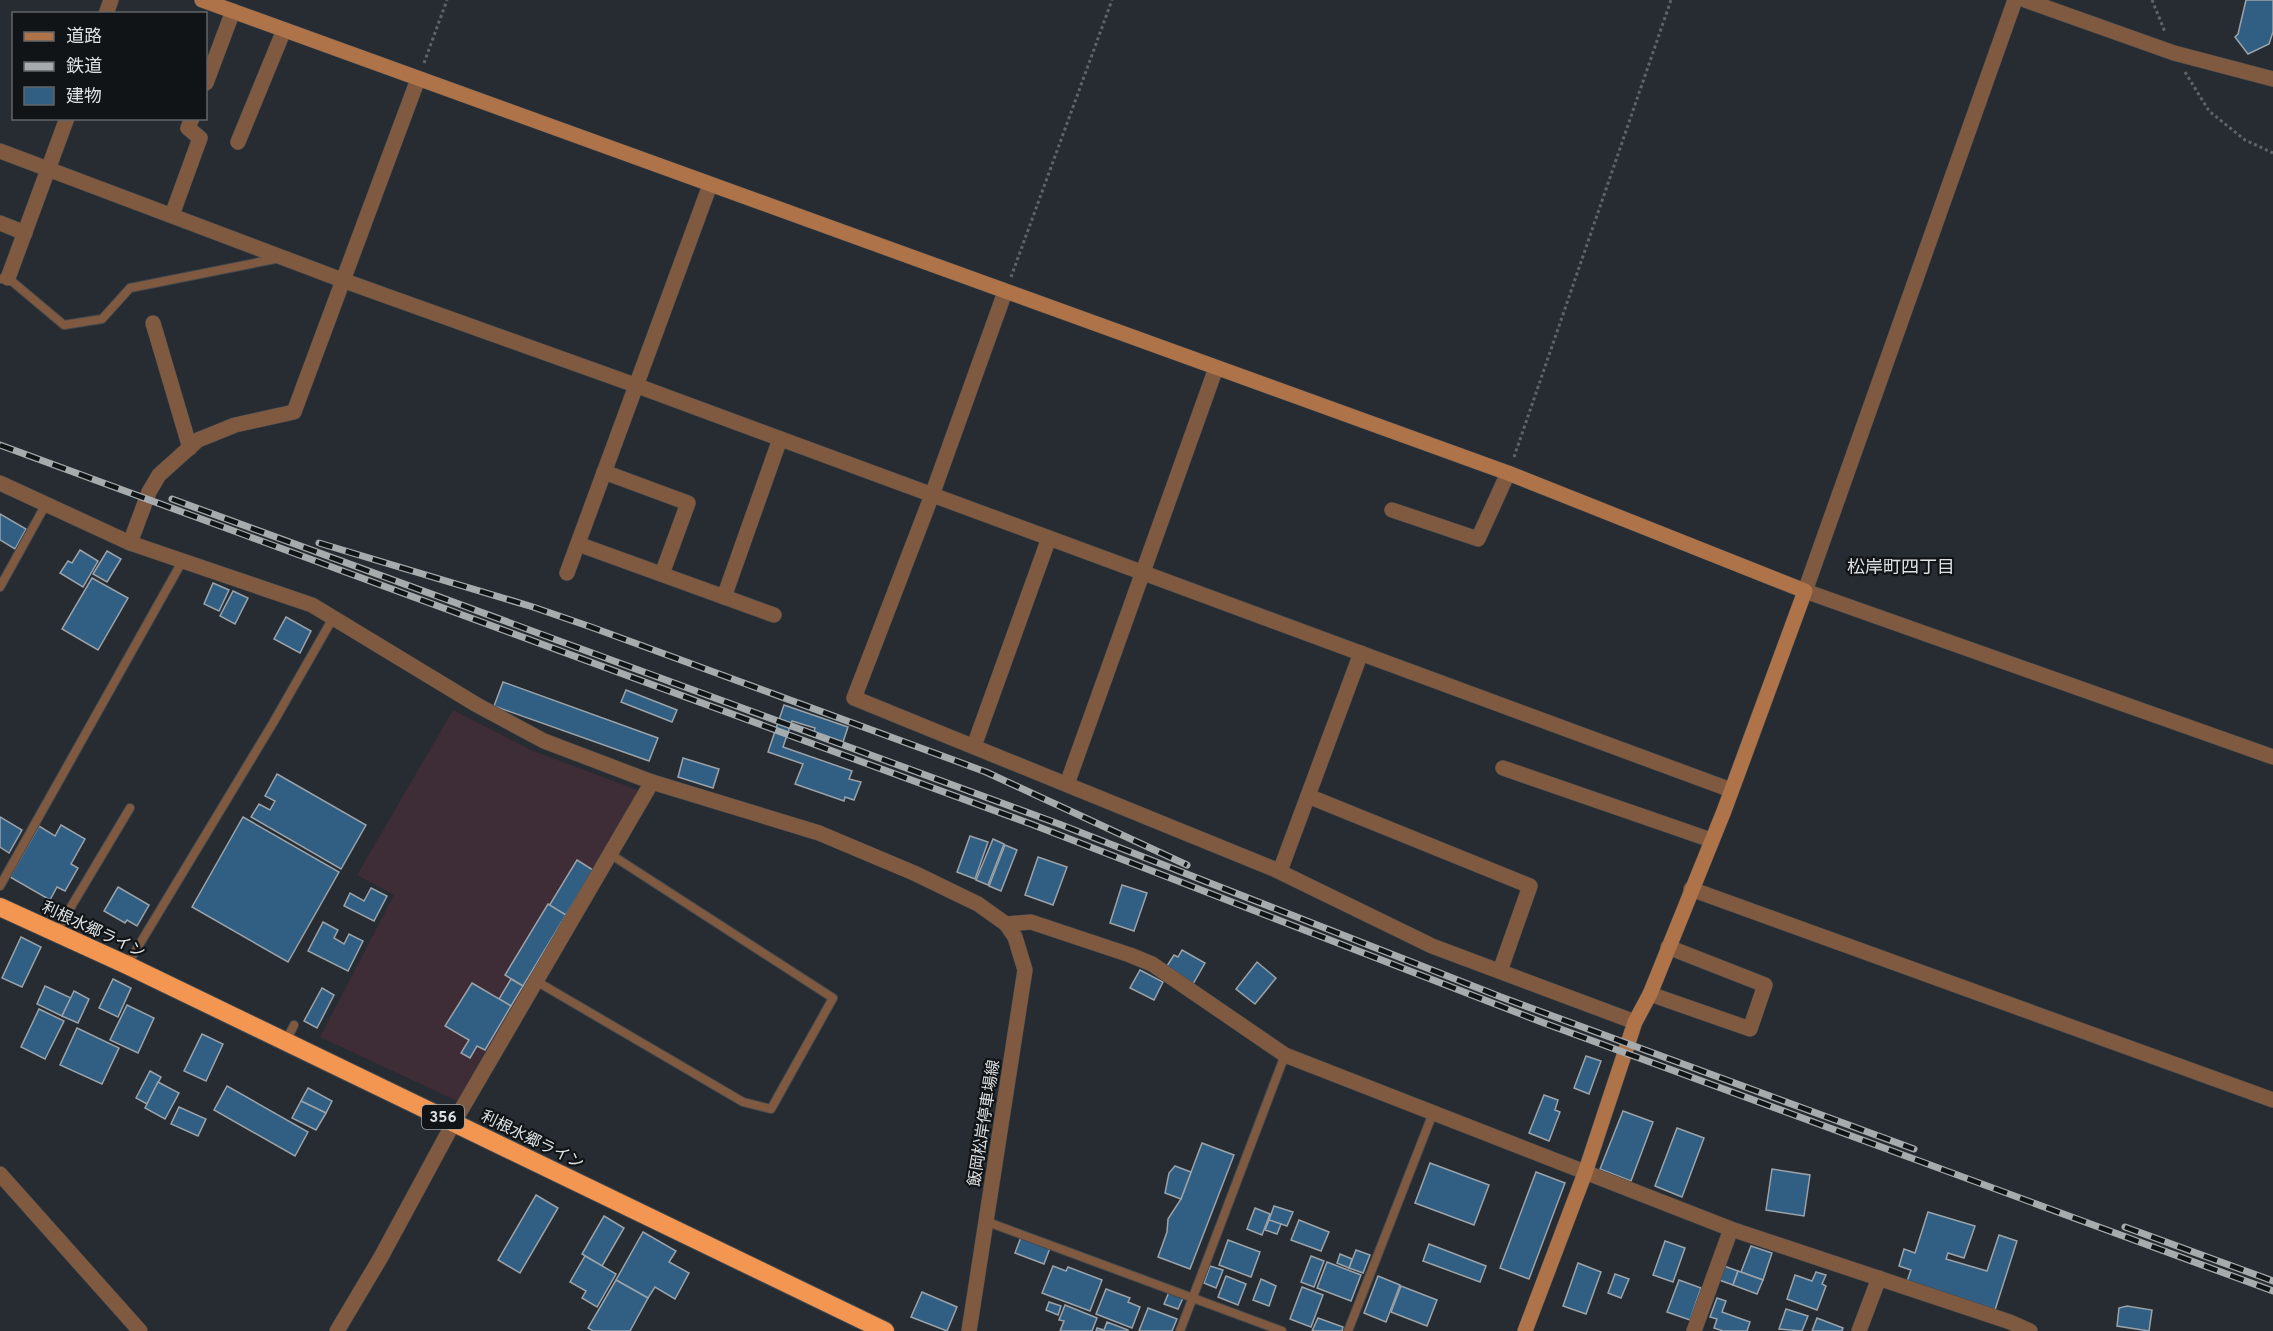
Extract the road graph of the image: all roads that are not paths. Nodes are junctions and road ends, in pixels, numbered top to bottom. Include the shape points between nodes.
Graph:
1 (202, 0) edge
2 (2015, 0) edge
3 (2025, 0) edge
4 (233, 11) junction
5 (284, 30) junction
6 (418, 79) junction
7 (2273, 79) edge
8 (207, 80) edge
9 (66, 120) edge
10 (191, 120) edge
11 (238, 142) dead end
12 (0, 151) edge
13 (49, 168) junction
14 (710, 185) junction
15 (172, 215) junction
16 (0, 223) edge
17 (25, 233) junction
18 (284, 257) junction
19 (4, 279) edge
20 (342, 280) junction
21 (1005, 292) junction
22 (153, 323) dead end
23 (1216, 368) junction
24 (635, 386) junction
25 (780, 439) junction
26 (190, 448) junction
27 (604, 472) junction
28 (1509, 473) junction
29 (0, 483) edge
30 (932, 495) junction
31 (46, 504) junction
32 (1392, 510) dead end
33 (1048, 538) junction
34 (130, 543) junction
35 (578, 544) junction
36 (183, 561) junction
37 (567, 573) dead end
38 (1142, 573) junction
39 (662, 574) junction
40 (0, 587) edge
41 (1804, 591) junction
42 (724, 597) junction
43 (774, 615) dead end
44 (333, 618) junction
45 (1360, 653) junction
46 (974, 746) junction
47 (2273, 756) edge
48 (1503, 768) dead end
49 (652, 782) junction
50 (1066, 784) junction
51 (1731, 790) junction
52 (1308, 796) junction
53 (130, 808) dead end
54 (1711, 840) junction
55 (610, 854) junction
56 (1280, 871) junction
57 (0, 886) edge
58 (1691, 889) junction
59 (0, 906) edge
60 (1006, 924) junction
61 (55, 933) junction
62 (1668, 947) junction
63 (127, 965) junction
64 (1500, 971) junction
65 (536, 981) junction
66 (1650, 994) junction
67 (1635, 1022) junction
68 (1285, 1055) junction
69 (2273, 1100) edge
70 (1433, 1113) junction
71 (454, 1122) junction
72 (1585, 1173) junction
73 (0, 1174) edge
74 (986, 1221) junction
75 (1731, 1229) junction
76 (1879, 1278) junction
77 (1194, 1298) junction
78 (140, 1331) edge
79 (337, 1331) edge
80 (885, 1331) edge
81 (969, 1331) edge
82 (1180, 1331) edge
83 (1282, 1331) edge
84 (1348, 1331) edge
85 (1525, 1331) edge
86 (1694, 1331) edge
87 (1859, 1331) edge
88 (2030, 1331) edge

1 - 4 street
2 - 41 street
3 - 7 street via 2174,53
4 - 5 street
4 - 8 street
5 - 6 street
5 - 11 street
6 - 14 street
6 - 20 street
9 - 13 street
10 - 15 street via 188,128 200,138
12 - 13 street
13 - 15 street
13 - 17 street
14 - 21 street
14 - 24 street
15 - 18 street
16 - 17 street
17 - 19 street
18 - 19 lane via 130,288 102,319 64,325
18 - 20 street
20 - 24 street
20 - 26 street via 294,412 235,425 198,440
21 - 23 street
21 - 30 street
22 - 26 street
23 - 28 street
23 - 38 street
24 - 25 street
24 - 27 street
25 - 30 street
25 - 42 street
26 - 34 street via 159,476
27 - 35 street
27 - 39 street via 688,503
28 - 32 street via 1478,539
28 - 41 street
29 - 31 street
30 - 33 street
30 - 46 street via 854,698
31 - 34 street
31 - 40 lane
33 - 38 street
33 - 46 street
34 - 36 street
35 - 37 street
35 - 39 street
36 - 44 street via 312,605
36 - 57 lane
38 - 45 street
38 - 50 street
39 - 42 street
41 - 47 street
41 - 51 street
42 - 43 street
44 - 49 street via 544,741
44 - 63 lane
45 - 51 street
45 - 52 street
46 - 50 street
48 - 54 street
49 - 55 street
49 - 60 street via 819,833 978,904
50 - 56 street
51 - 54 street
52 - 56 street
52 - 64 street via 1530,886
53 - 61 lane
54 - 58 street
55 - 65 street
55 - 65 lane via 833,998 771,1109 743,1102
56 - 64 street via 1432,946
58 - 62 street
58 - 69 street
59 - 61 highway, 利根水郷ライン / 356
60 - 68 street via 1031,922 1152,964
60 - 74 street, 飯岡松岸停車場線 via 1025,970
61 - 63 highway, 利根水郷ライン / 356
62 - 66 street
62 - 66 street via 1766,985 1750,1029
63 - 71 highway, 利根水郷ライン / 356 via 290,1033
64 - 67 street
65 - 71 street
66 - 67 street
67 - 72 street
68 - 70 street
68 - 77 lane
70 - 72 street
70 - 84 lane
71 - 79 street
71 - 80 highway, 利根水郷ライン / 356
72 - 75 street
72 - 85 street
73 - 78 street
74 - 77 lane
74 - 81 street, 飯岡松岸停車場線
75 - 76 street
75 - 86 street
76 - 87 street
76 - 88 street
77 - 82 lane
77 - 83 lane

